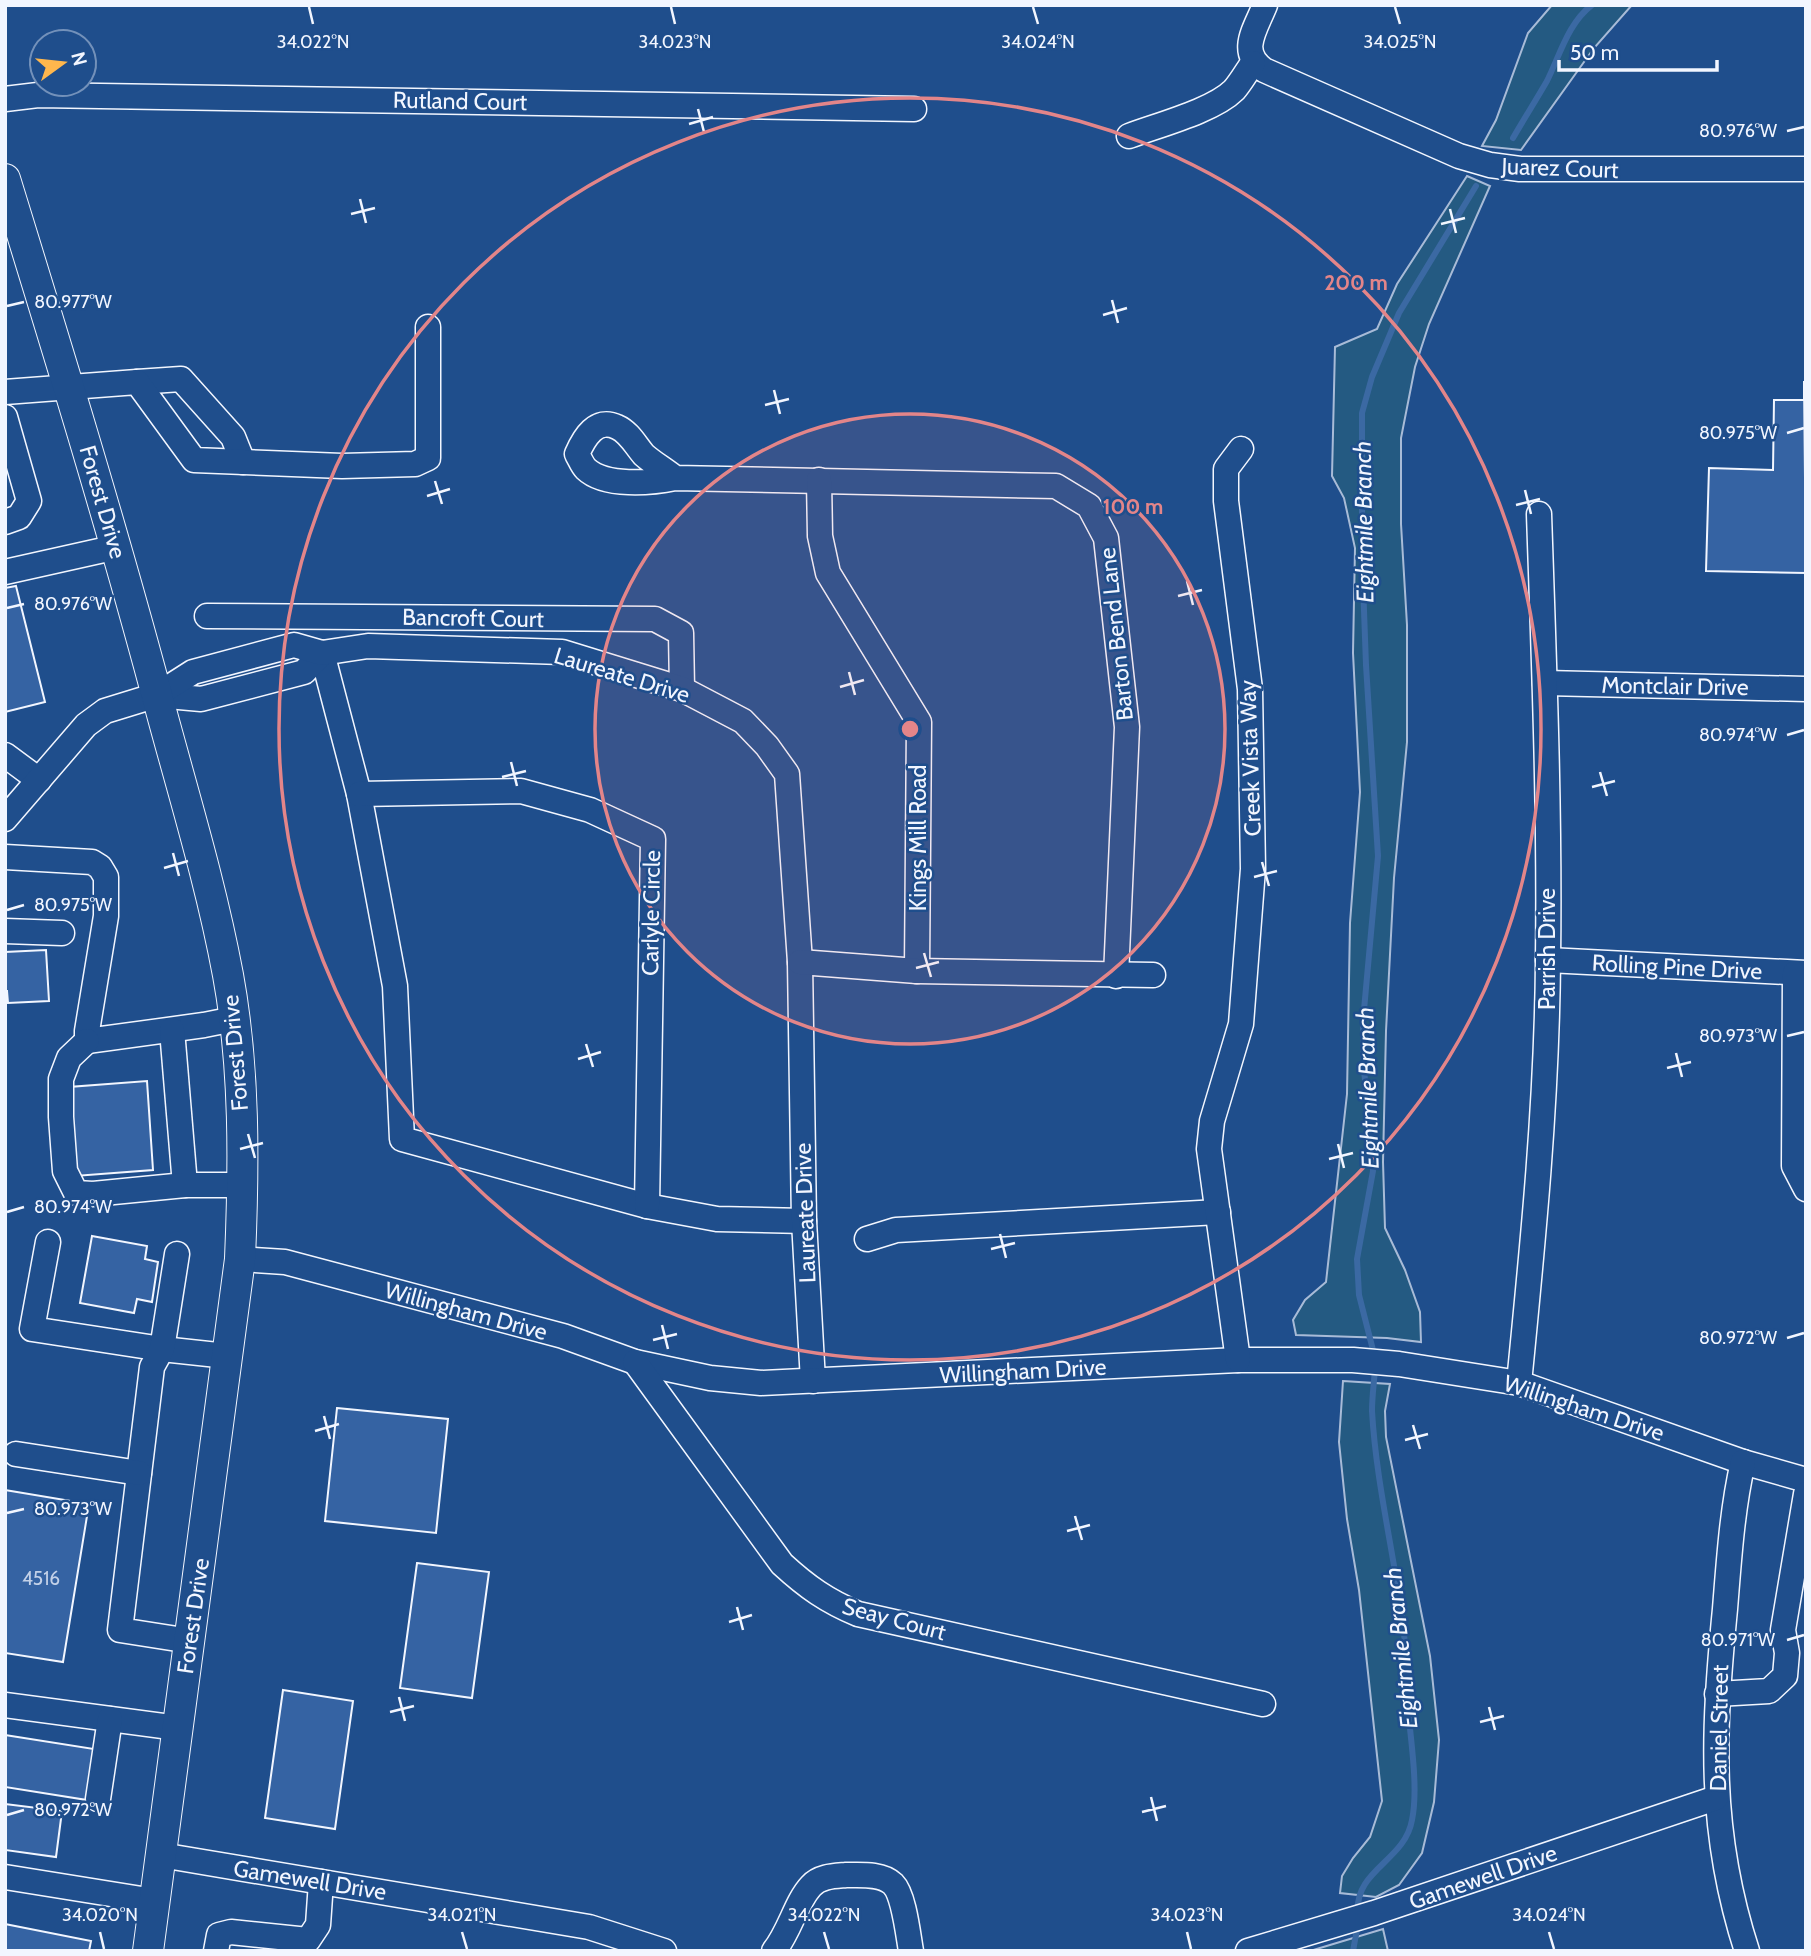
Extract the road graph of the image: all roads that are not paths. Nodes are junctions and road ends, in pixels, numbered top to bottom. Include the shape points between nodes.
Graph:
1 (1265, 5) edge
2 (1253, 62) junction
3 (5, 99) edge
4 (914, 109) dead end
5 (1129, 136) dead end
6 (1806, 169) edge
7 (5, 179) edge
8 (428, 327) dead end
9 (136, 382) junction
10 (69, 388) junction
11 (5, 392) edge
12 (5, 417) edge
13 (1241, 449) dead end
14 (243, 462) junction
15 (675, 478) dead end
16 (819, 480) junction
17 (1539, 514) dead end
18 (5, 522) edge
19 (117, 547) junction
20 (5, 572) edge
21 (207, 616) dead end
22 (322, 653) junction
23 (1545, 683) junction
24 (682, 688) junction
25 (1806, 689) edge
26 (157, 695) junction
27 (5, 755) edge
28 (39, 780) junction
29 (359, 794) junction
30 (5, 819) edge
31 (5, 857) edge
32 (5, 932) edge
33 (62, 933) dead end
34 (1548, 960) junction
35 (800, 962) junction
36 (917, 971) junction
37 (1800, 973) edge
38 (1153, 975) dead end
39 (1116, 976) junction
40 (234, 1019) junction
41 (172, 1030) junction
42 (87, 1041) junction
43 (185, 1185) junction
44 (243, 1185) junction
45 (1806, 1189) edge
46 (647, 1206) junction
47 (1218, 1212) junction
48 (804, 1221) junction
49 (867, 1239) dead end
50 (48, 1242) dead end
51 (177, 1254) dead end
52 (240, 1259) junction
53 (162, 1349) junction
54 (227, 1356) junction
55 (1238, 1360) junction
56 (635, 1362) junction
57 (813, 1381) junction
58 (1519, 1383) junction
59 (16, 1454) dead end
60 (1743, 1462) junction
61 (139, 1473) junction
62 (1806, 1480) edge
63 (1806, 1494) edge
64 (190, 1641) junction
65 (1717, 1694) junction
66 (1263, 1704) dead end
67 (5, 1705) edge
68 (110, 1719) junction
69 (178, 1728) junction
70 (1716, 1798) junction
71 (98, 1799) dead end
72 (161, 1855) junction
73 (5, 1877) edge
74 (321, 1882) junction
75 (154, 1902) junction
76 (148, 1951) edge
77 (216, 1951) edge
78 (664, 1951) edge
79 (774, 1951) edge
80 (911, 1951) edge
81 (1248, 1951) edge
82 (1747, 1951) edge

1 - 2 street via 1250,44
2 - 5 street via 1224,98
2 - 6 street, Juarez Court via 1459,156 1490,165 1520,169
3 - 4 street, Rutland Court via 38,95
7 - 10 main road, Forest Drive
8 - 14 street via 428,458 415,464 342,466
9 - 10 street
9 - 14 street via 194,460
9 - 14 street via 181,379 233,437
10 - 11 street
10 - 19 main road, Forest Drive
12 - 18 street via 29,501 19,517
13 - 47 street, Creek Vista Way via 1226,469 1226,501 1250,689 1253,869 1241,1024 1212,1121 1209,1149
15 - 16 street, Barton Bend Lane
16 - 36 street, Kings Mill Road via 820,536 828,573 919,722
16 - 39 street, Barton Bend Lane via 1056,486 1089,506 1106,538 1127,727
17 - 23 street, Parrish Drive
19 - 20 street
19 - 26 main road, Forest Drive
21 - 24 street, Bancroft Court via 655,620 681,633
22 - 24 street, Laureate Drive via 368,646 562,652
22 - 26 street via 304,672 201,699
22 - 29 street
23 - 25 street, Montclair Drive
23 - 34 street, Parrish Drive
24 - 35 street, Laureate Drive via 743,721 768,746 786,774
26 - 28 street via 105,711 86,725
26 - 40 main road, Forest Drive via 213,900
27 - 28 street
28 - 30 street
29 - 46 street via 395,986 402,1139
29 - 46 street, Carlyle Circle via 521,792 590,810 653,839
31 - 42 street via 92,862 106,877 106,916
32 - 33 street
34 - 37 street, Rolling Pine Drive
34 - 58 street, Parrish Drive via 1541,1148
35 - 36 street
35 - 48 street, Laureate Drive
36 - 39 street
37 - 45 street via 1794,1166
38 - 39 street
40 - 41 street
40 - 44 main road, Forest Drive
41 - 42 street
41 - 43 street
42 - 43 street via 69,1058 61,1079 65,1171 76,1193
43 - 44 street
44 - 52 main road, Forest Drive
46 - 48 street via 717,1219
47 - 49 street via 896,1230
47 - 55 street, Creek Vista Way
48 - 57 street, Laureate Drive
50 - 53 street via 32,1329
51 - 53 street
52 - 54 main road, Forest Drive
52 - 56 street, Willingham Drive via 285,1262 563,1336
53 - 54 street
53 - 61 street via 152,1367
54 - 64 main road, Forest Drive
55 - 57 street, Willingham Drive
55 - 58 street, Willingham Drive via 1353,1360
56 - 57 street, Willingham Drive via 710,1378 761,1383
56 - 66 street, Seay Court via 782,1564 831,1603 858,1614
58 - 60 street, Willingham Drive
59 - 61 street
60 - 62 street, Willingham Drive
60 - 65 street, Daniel Street via 1735,1496
61 - 64 street via 120,1630
63 - 65 street via 1783,1630 1785,1676 1769,1691
64 - 69 main road, Forest Drive
65 - 70 street, Daniel Street
67 - 68 street
68 - 69 street
68 - 71 street
69 - 72 main road, Forest Drive
70 - 81 street, Gamewell Drive
70 - 82 street, Daniel Street via 1724,1867
72 - 74 street, Gamewell Drive
72 - 75 main road, Forest Drive
73 - 75 street
74 - 77 street via 318,1925 309,1940 231,1932 219,1935
74 - 78 street, Gamewell Drive via 589,1927
75 - 76 main road, Forest Drive
79 - 80 street via 813,1883 858,1875 892,1883 903,1908

